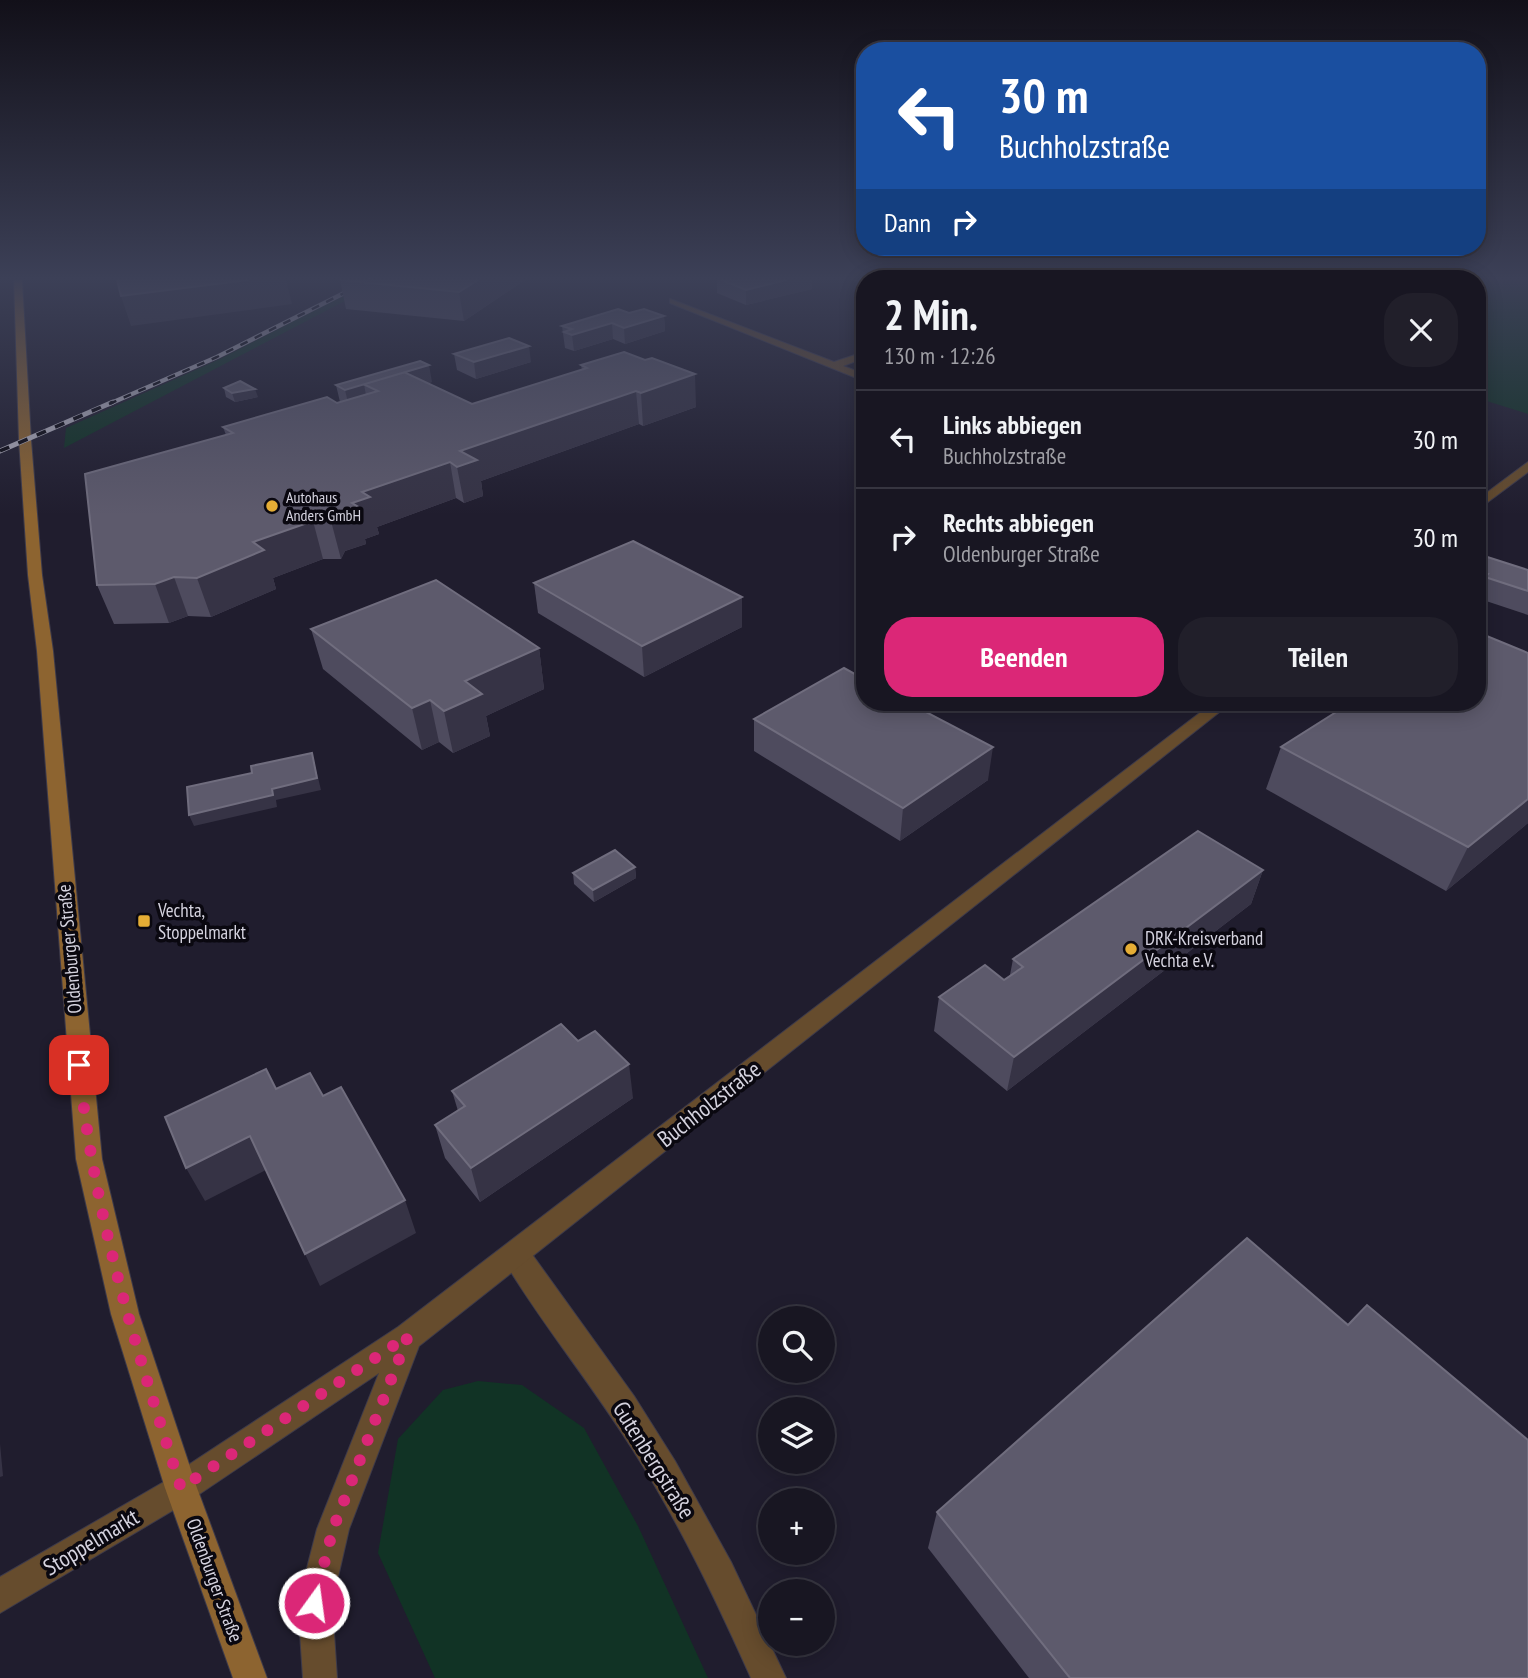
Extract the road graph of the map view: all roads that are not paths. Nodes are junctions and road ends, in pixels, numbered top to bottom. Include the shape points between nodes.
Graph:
1 (23, 358) edge
2 (818, 358) edge
3 (854, 358) edge
4 (835, 365) junction
5 (856, 374) edge
6 (1528, 466) edge
7 (1486, 499) edge
8 (1212, 711) edge
9 (516, 1255) junction
10 (408, 1336) junction
11 (181, 1488) junction
12 (0, 1597) edge
13 (250, 1678) edge
14 (320, 1678) edge
15 (769, 1678) edge

1 - 11 main road, Oldenburger Straße via 35,575 88,1148 125,1314
2 - 4 street
3 - 4 street
4 - 5 street
6 - 7 street
8 - 9 street, Buchholzstraße
9 - 10 street, Buchholzstraße
9 - 15 street, Gutenbergstraße via 629,1418 709,1551
10 - 11 street, Buchholzstraße
10 - 14 street via 333,1529 314,1603
11 - 12 street, Stoppelmarkt
11 - 13 main road, Oldenburger Straße

